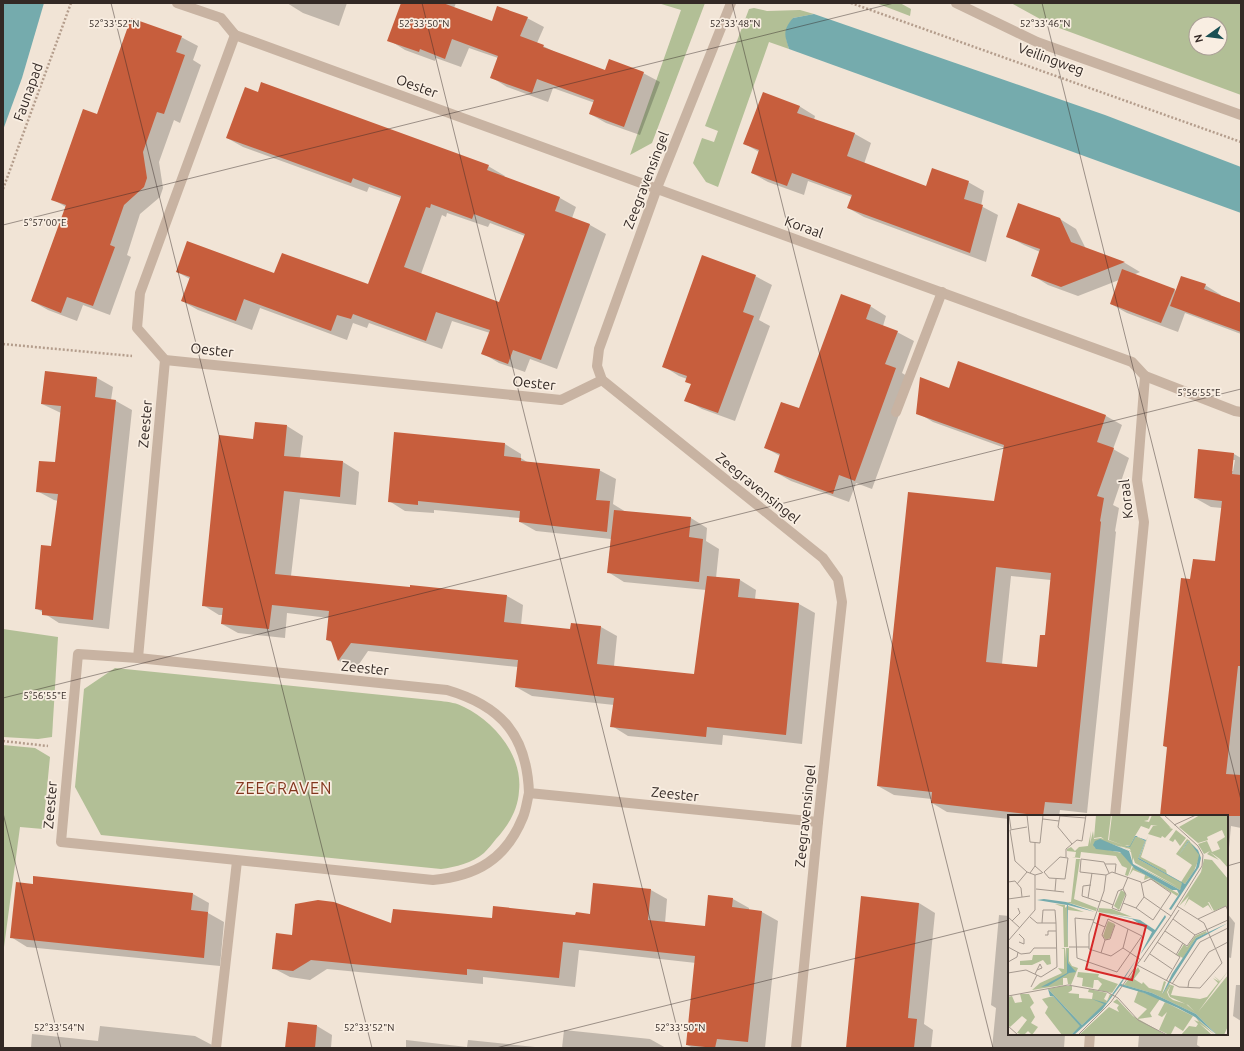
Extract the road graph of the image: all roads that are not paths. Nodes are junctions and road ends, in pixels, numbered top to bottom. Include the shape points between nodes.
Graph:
1 (177, 3) edge
2 (731, 3) edge
3 (956, 3) edge
4 (235, 35) junction
5 (1241, 116) edge
6 (657, 188) junction
7 (942, 292) junction
8 (165, 360) junction
9 (1145, 376) junction
10 (602, 380) junction
11 (896, 412) dead end
12 (1241, 412) edge
13 (138, 658) junction
14 (529, 793) junction
15 (1115, 815) edge
16 (818, 822) junction
17 (237, 861) junction
18 (1090, 1035) edge
19 (216, 1048) edge
20 (796, 1048) edge
21 (1089, 1048) edge

1 - 4 street via 221,18
2 - 6 street, Zeegravensingel
3 - 5 street, Veilingweg via 1037,42
4 - 6 street, Oester
4 - 8 street via 140,293 137,328
6 - 7 street, Koraal
6 - 10 street, Zeegravensingel via 599,349 597,366
7 - 9 street, Koraal via 1132,362
7 - 11 street
8 - 10 street, Oester via 561,400
8 - 13 street, Zeester
9 - 12 street
9 - 15 street, Koraal via 1137,480 1144,522
10 - 16 street, Zeegravensingel via 823,558 838,579 842,602
13 - 14 street, Zeester via 447,690 467,696 486,706 502,719 515,736 524,754
13 - 17 street, Zeester via 78,654 61,842
14 - 16 street, Zeester
14 - 17 street, Zeester via 524,815 504,849 488,863 453,878 433,880
16 - 20 street, Zeegravensingel
17 - 19 street
18 - 21 street

